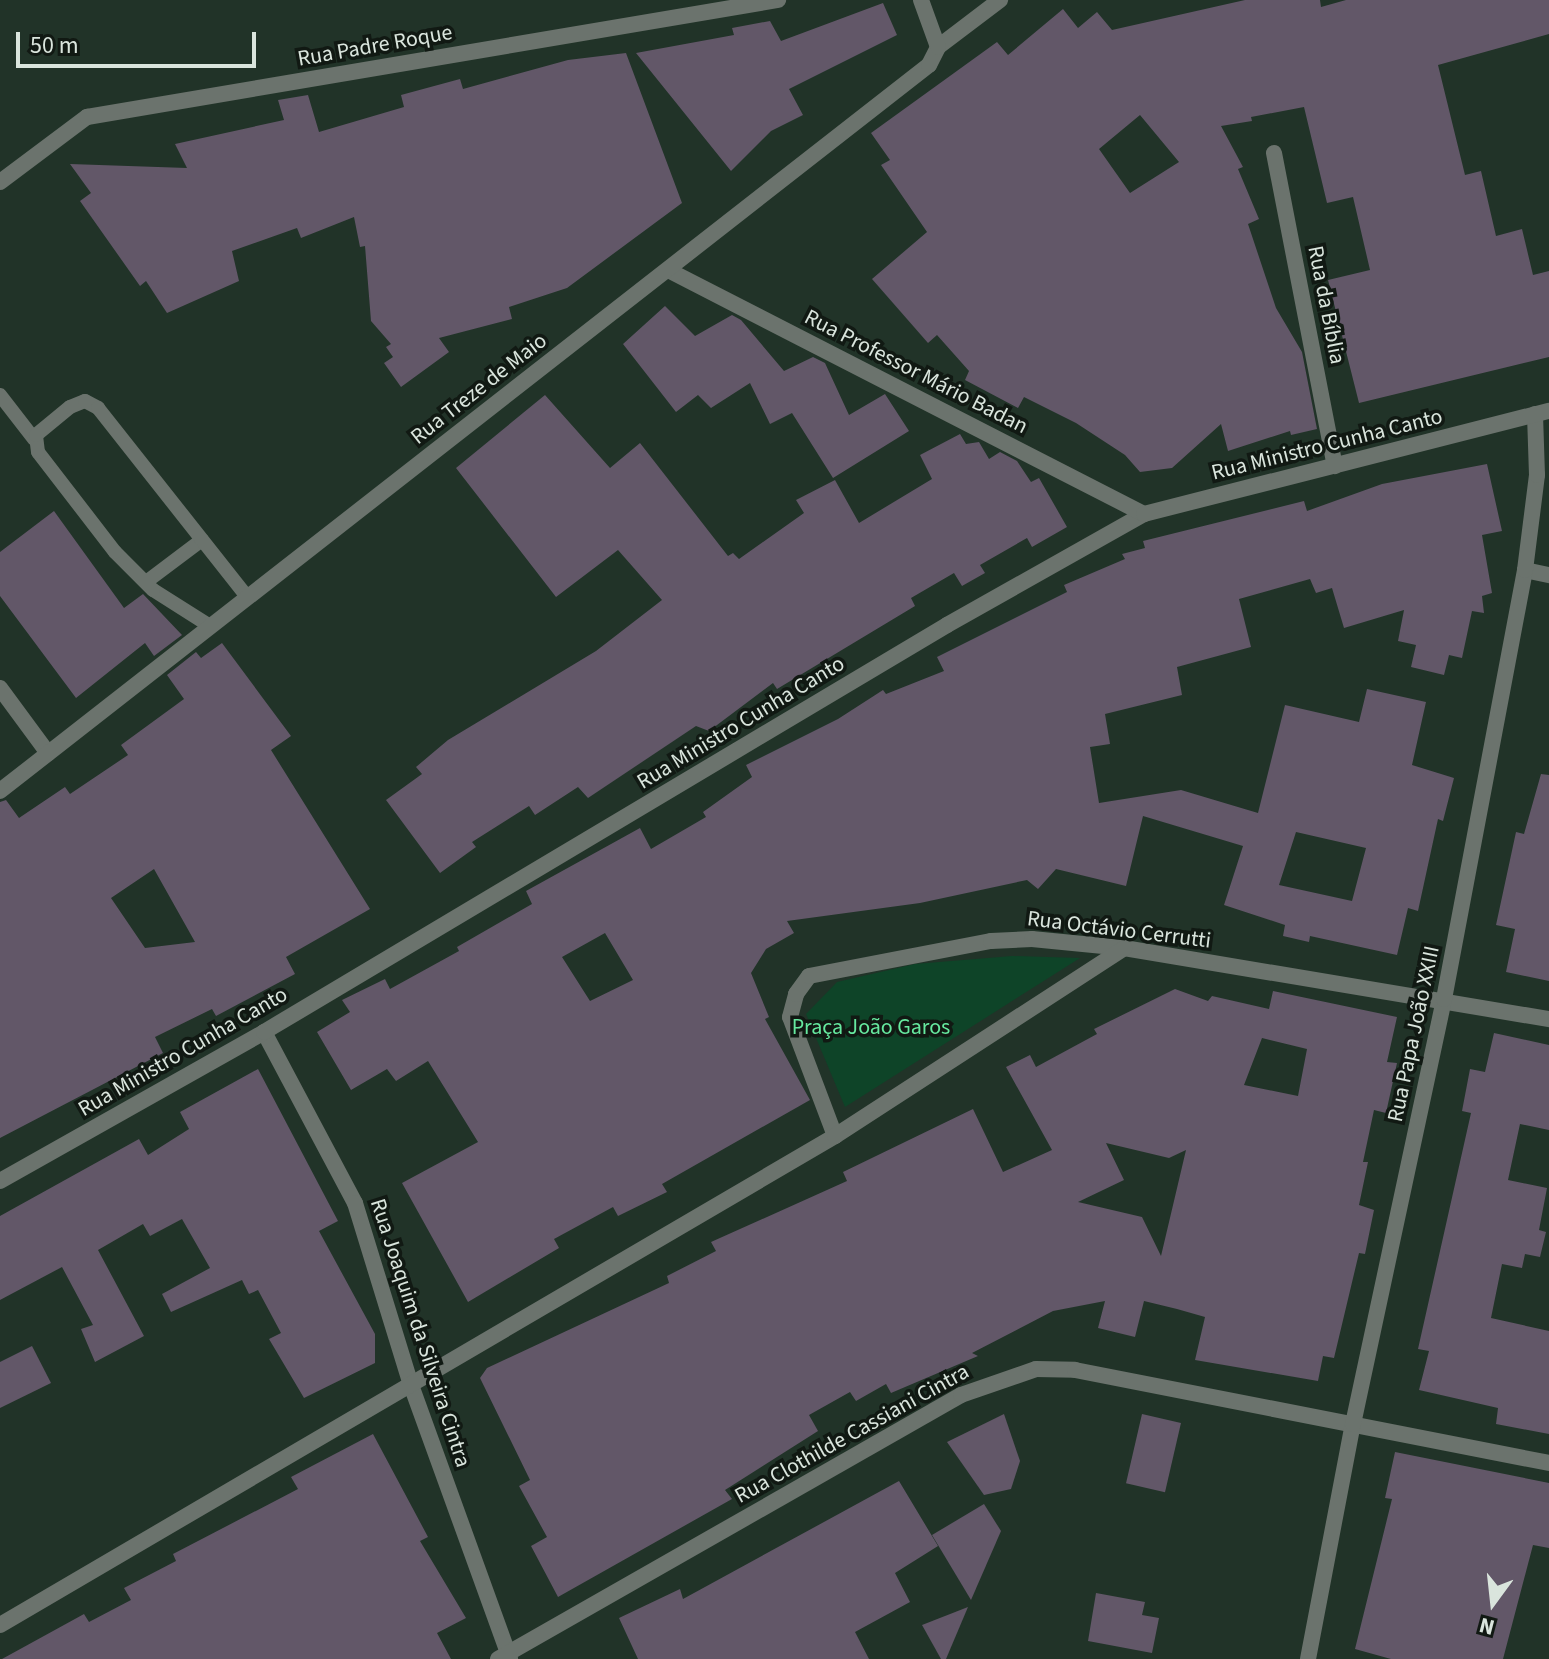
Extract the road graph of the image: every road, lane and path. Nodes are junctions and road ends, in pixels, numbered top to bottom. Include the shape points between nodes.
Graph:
1 (778, 0) edge
2 (921, 0) edge
3 (1000, 0) edge
4 (740, 3) edge
5 (938, 47) junction
6 (1274, 153) dead end
7 (0, 182) edge
8 (668, 270) junction
9 (0, 395) edge
10 (1542, 413) edge
11 (34, 439) junction
12 (1335, 466) junction
13 (1144, 514) junction
14 (202, 540) junction
15 (1525, 570) junction
16 (1549, 575) edge
17 (146, 582) junction
18 (247, 597) junction
19 (210, 626) junction
20 (0, 688) edge
21 (48, 753) junction
22 (0, 791) edge
23 (1124, 948) junction
24 (1444, 999) junction
25 (1549, 1019) edge
26 (264, 1032) junction
27 (835, 1136) junction
28 (0, 1181) edge
29 (411, 1385) junction
30 (1353, 1424) junction
31 (1549, 1463) edge
32 (0, 1625) edge
33 (505, 1657) edge
34 (1308, 1659) edge

1 - 4 street, Rua Padre Roque
2 - 5 street
3 - 5 street, Rua Treze de Maio
4 - 7 street, Rua Padre Roque via 87,117
5 - 8 street, Rua Treze de Maio via 929,65
6 - 12 street, Rua da Bíblia
8 - 13 street, Rua Professor Mário Badan
8 - 18 street, Rua Treze de Maio
9 - 11 lane
10 - 12 street, Rua Ministro Cunha Canto
10 - 15 street, Rua Papa João XXIII
11 - 14 lane via 70,407 91,403
11 - 17 lane via 38,452 86,515
12 - 13 street, Rua Ministro Cunha Canto
13 - 26 street, Rua Ministro Cunha Canto
14 - 17 lane
14 - 18 lane
15 - 16 street
15 - 24 street, Rua Papa João XXIII
17 - 19 lane
18 - 19 street, Rua Treze de Maio
19 - 21 street, Rua Treze de Maio
20 - 21 street
21 - 22 street, Rua Treze de Maio
23 - 24 street, Rua Octávio Cerrutti
23 - 27 street
23 - 27 street, Rua Octávio Cerrutti via 1032,939 991,941 809,976 796,994 790,1017
24 - 25 street, Rua Octávio Cerrutti
24 - 30 street, Rua Papa João XXIII
26 - 28 street, Rua Ministro Cunha Canto
26 - 29 street, Rua Joaquim da Silveira Cintra via 355,1203
27 - 29 street
29 - 32 street
29 - 33 street, Rua Joaquim da Silveira Cintra
30 - 31 street, Rua Clothilde Cassiani Cintra
30 - 33 street, Rua Clothilde Cassiani Cintra via 1075,1370 1036,1369 1005,1377 961,1395
30 - 34 street, Rua Papa João XXIII

